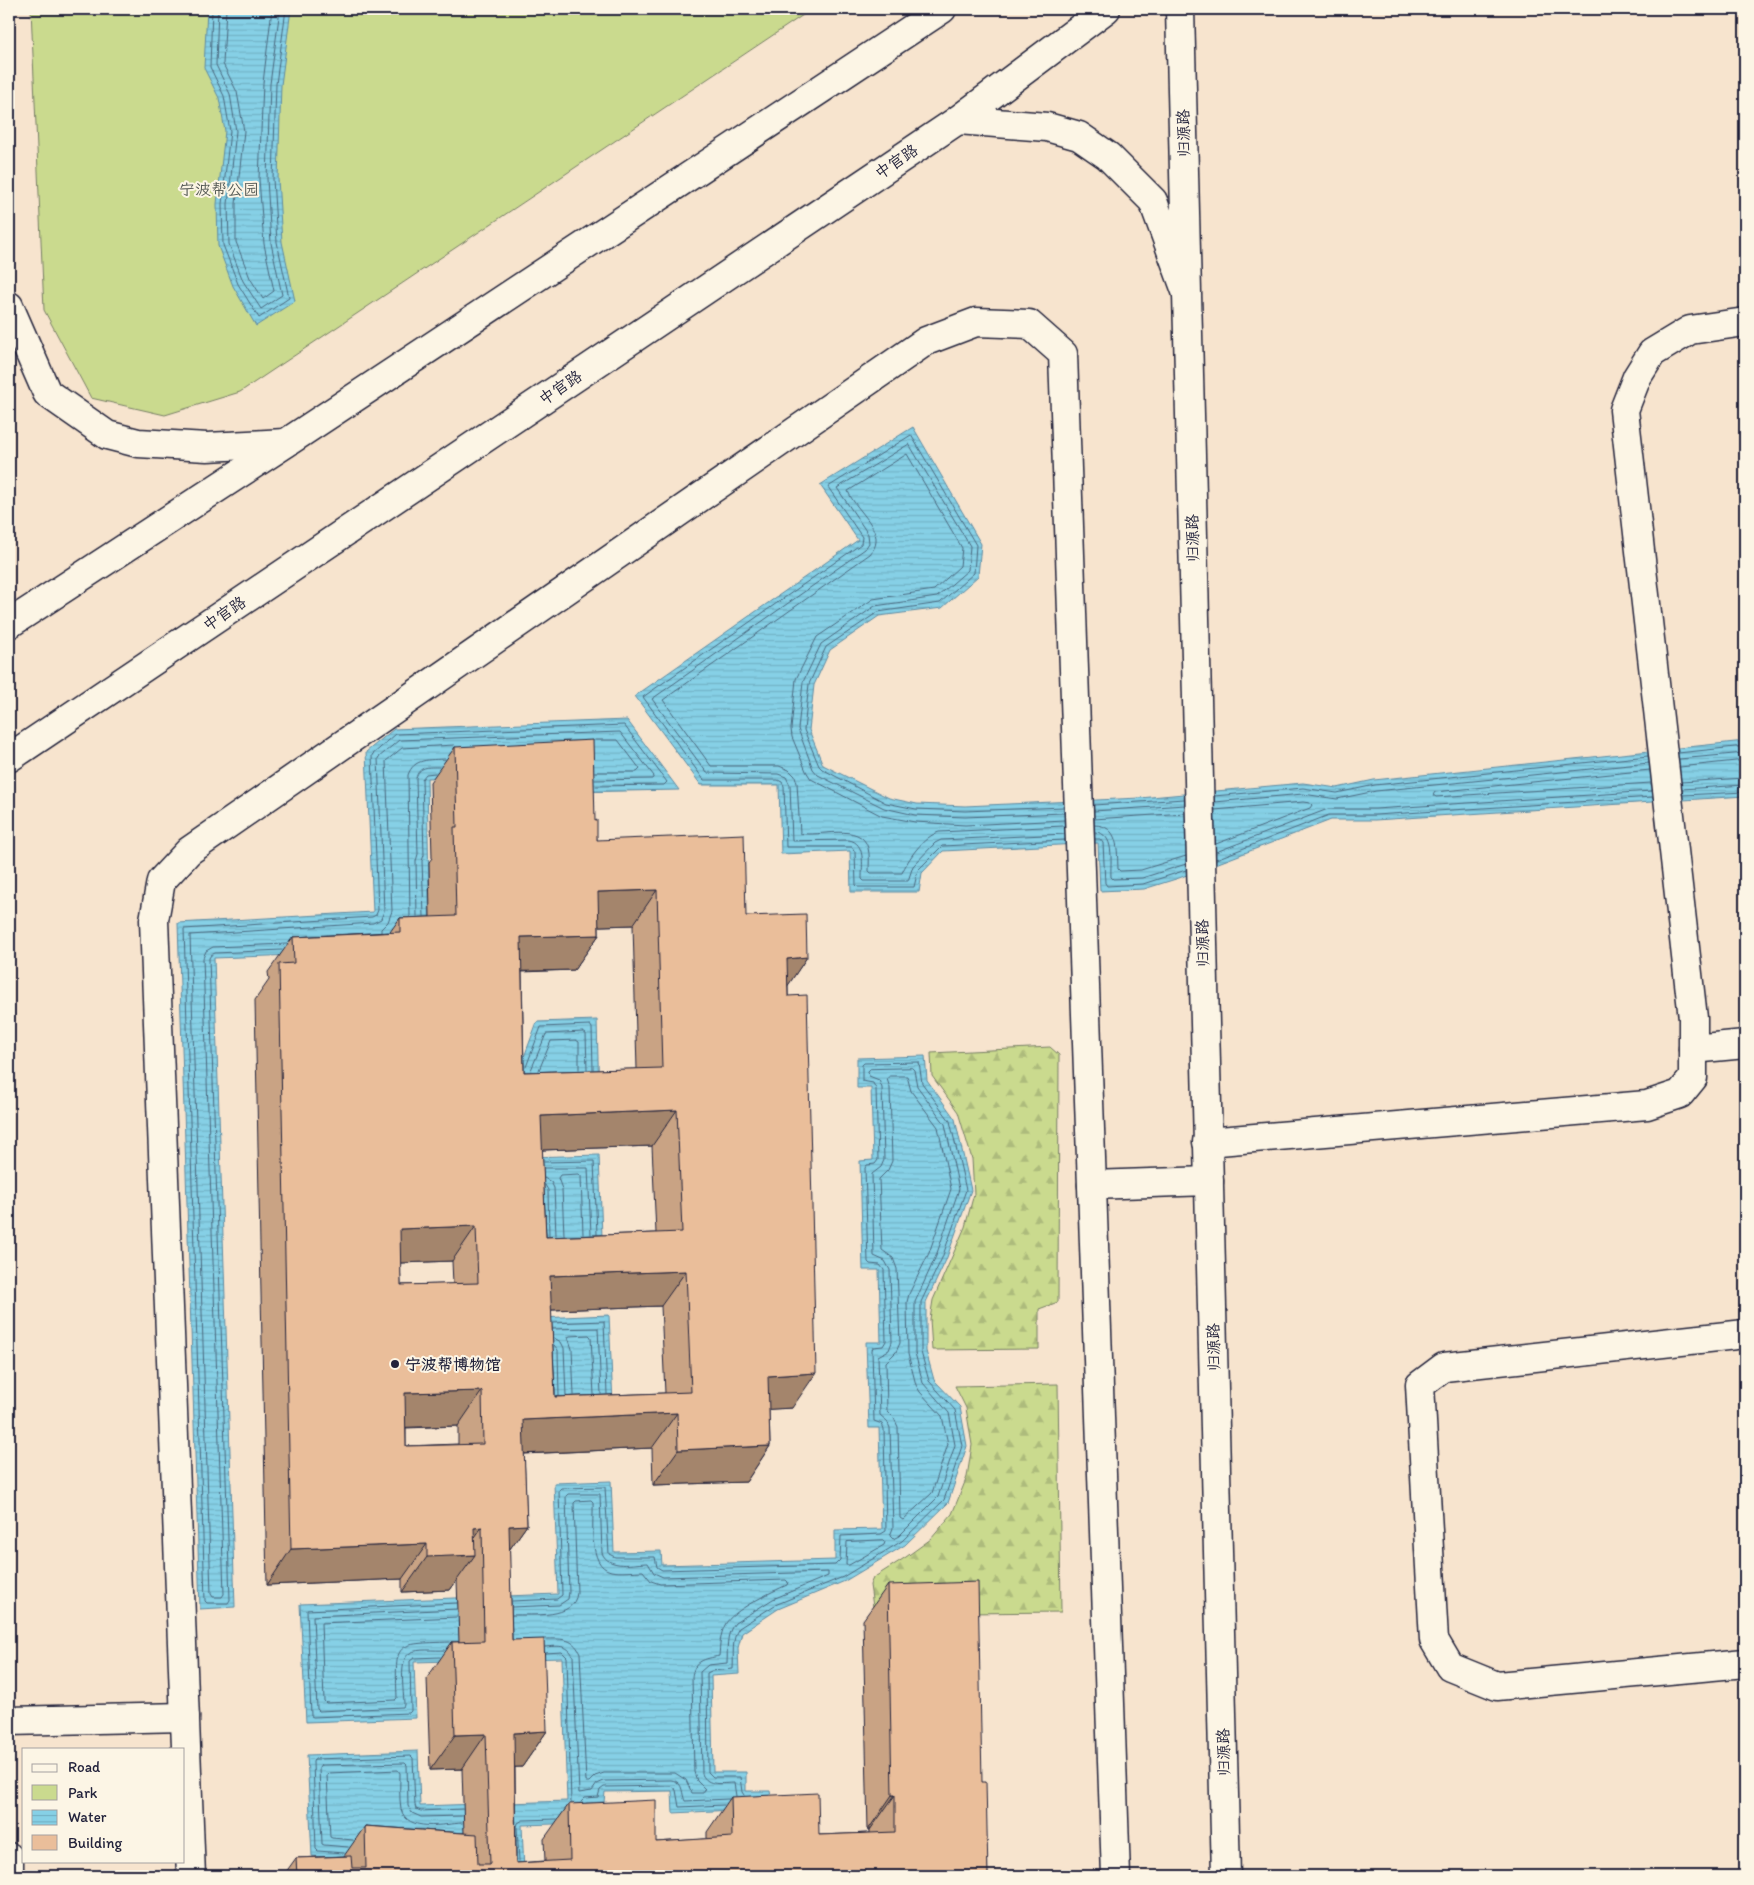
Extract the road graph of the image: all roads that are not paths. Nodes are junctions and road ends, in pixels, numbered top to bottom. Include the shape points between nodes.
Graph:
1 (942, 9) edge
2 (1106, 9) edge
3 (1180, 9) edge
4 (958, 120) junction
5 (1186, 290) junction
6 (9, 306) edge
7 (1745, 322) edge
8 (286, 443) junction
9 (9, 624) edge
10 (9, 758) edge
11 (1745, 1044) edge
12 (1694, 1048) junction
13 (1207, 1142) junction
14 (1209, 1181) junction
15 (1092, 1185) junction
16 (1745, 1334) edge
17 (1745, 1663) edge
18 (185, 1717) junction
19 (9, 1720) edge
20 (9, 1857) edge
21 (9, 1876) edge
22 (191, 1876) edge
23 (1116, 1876) edge
24 (1226, 1876) edge

1 - 8 main road
2 - 4 main road, 中官路
3 - 5 main road, 归源路
4 - 5 main road via 1047,127 1079,136 1108,156 1153,201
4 - 10 main road, 中官路
5 - 13 main road, 归源路
6 - 8 main road via 47,393 107,436 138,442 207,447
7 - 12 main road via 1690,330 1652,353 1636,377 1624,410
8 - 9 main road
11 - 12 main road
12 - 13 main road via 1693,1078 1680,1094 1647,1105
13 - 14 main road, 归源路
14 - 15 main road
14 - 24 main road, 归源路
15 - 18 main road via 1063,354 1029,324 976,322 926,341 198,846 161,882 154,920
15 - 23 main road
16 - 17 main road via 1444,1367 1420,1384 1434,1640 1450,1668 1497,1686
18 - 19 main road
18 - 22 main road
20 - 21 main road

